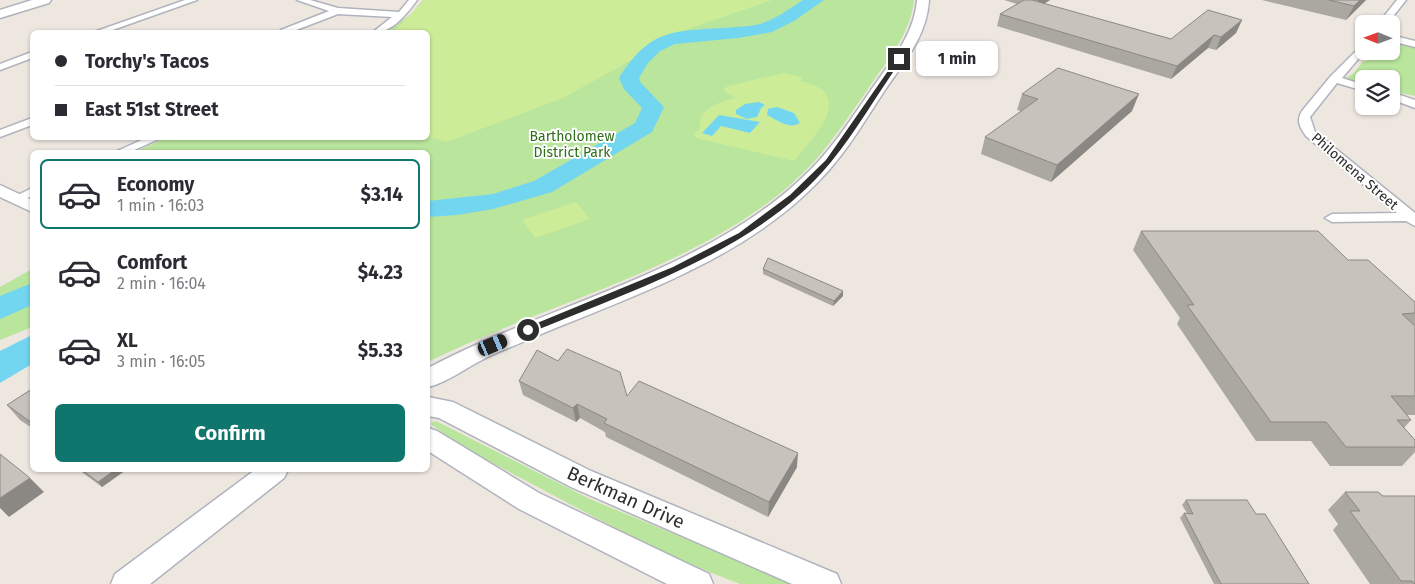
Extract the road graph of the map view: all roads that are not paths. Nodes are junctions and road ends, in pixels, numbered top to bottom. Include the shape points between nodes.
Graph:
1 (45, 0) edge
2 (193, 0) edge
3 (301, 0) edge
4 (413, 0) edge
5 (923, 0) edge
6 (1402, 0) edge
7 (337, 11) junction
8 (0, 14) edge
9 (401, 15) junction
10 (1390, 15) edge
11 (105, 30) edge
12 (289, 30) edge
13 (381, 30) edge
14 (1400, 40) edge
15 (1415, 44) edge
16 (30, 56) edge
17 (1355, 56) edge
18 (0, 67) edge
19 (1334, 79) junction
20 (1355, 85) edge
21 (1400, 98) edge
22 (1412, 102) edge
23 (30, 122) edge
24 (0, 134) edge
25 (150, 140) edge
26 (126, 150) edge
27 (0, 190) edge
28 (27, 199) edge
29 (1332, 218) dead end
30 (1413, 219) edge
31 (430, 377) edge
32 (430, 407) edge
33 (430, 439) edge
34 (272, 472) edge
35 (126, 584) edge
36 (698, 584) edge
37 (826, 584) edge

1 - 8 main road
2 - 11 street
3 - 7 street
4 - 9 street
5 - 31 main road via 918,24 902,55 828,161 792,197 741,235 676,269 475,352
6 - 10 street
7 - 9 street
7 - 12 street
9 - 13 street
14 - 15 street
16 - 18 street
17 - 19 street, Philomena Street
19 - 20 street
19 - 30 street, Philomena Street via 1306,113 1305,124 1319,142
21 - 22 street
23 - 24 street
25 - 26 street
27 - 28 main road
29 - 30 street
32 - 37 main road, Berkman Drive via 444,410 618,495
33 - 36 main road via 529,501
34 - 35 main road

